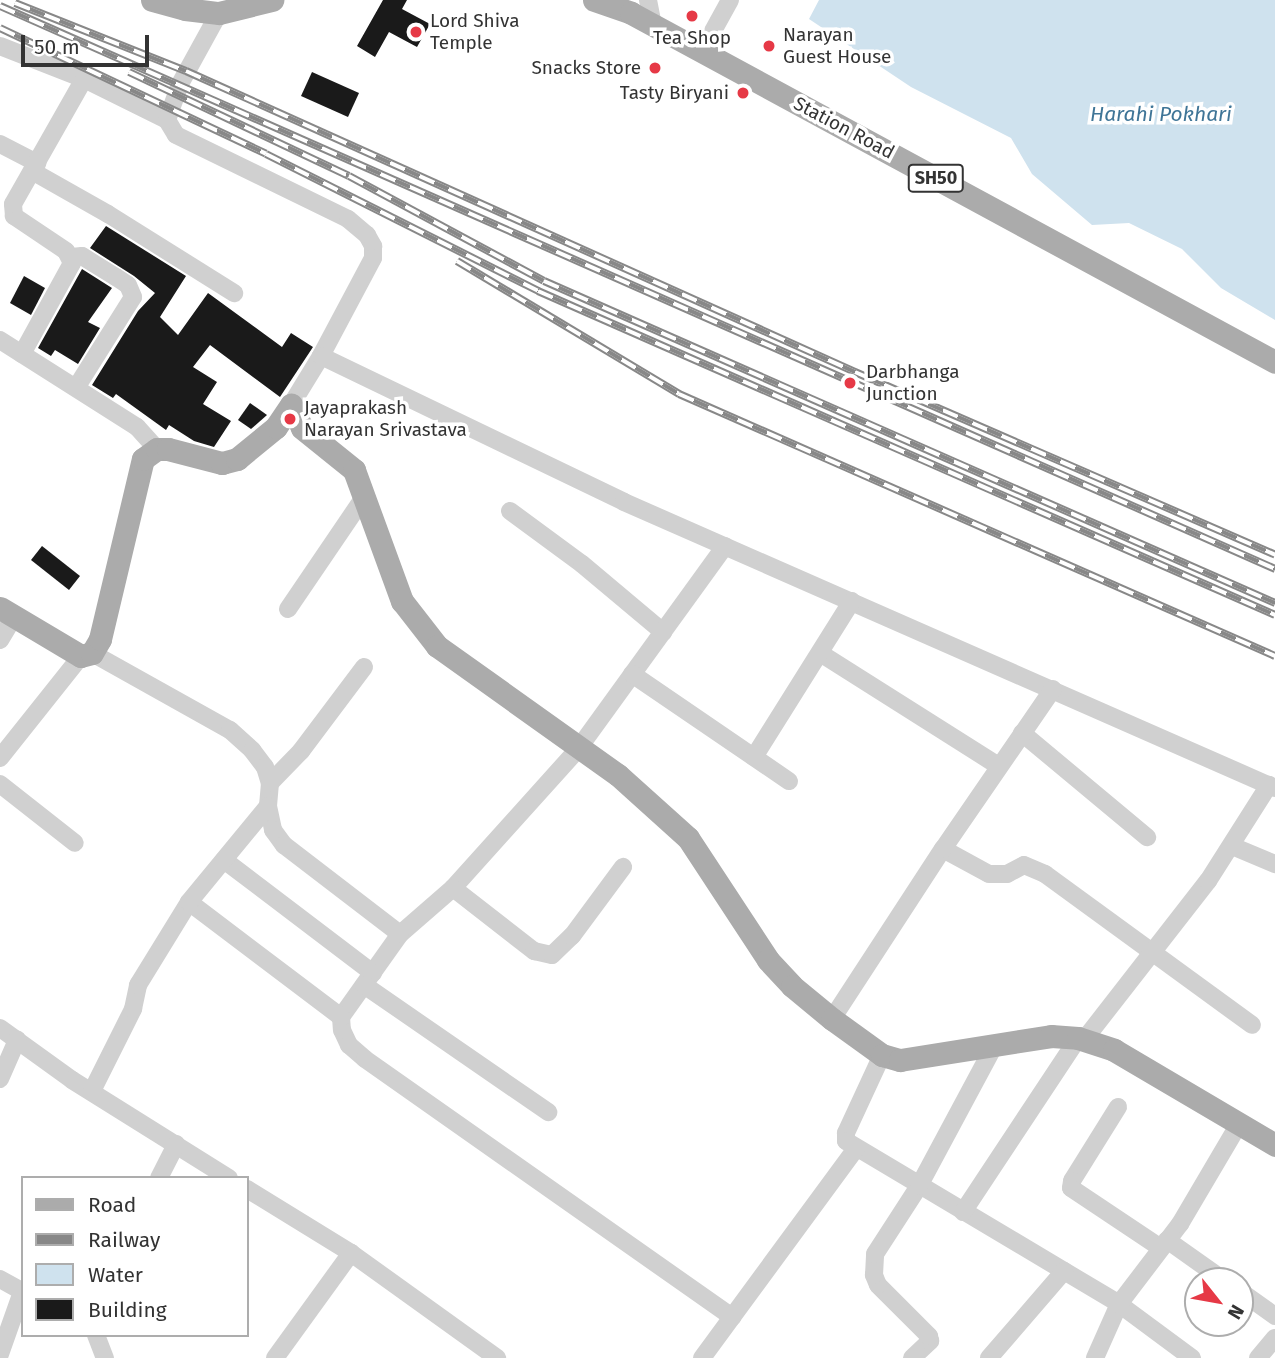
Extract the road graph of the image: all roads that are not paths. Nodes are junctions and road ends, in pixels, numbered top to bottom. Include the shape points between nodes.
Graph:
1 (152, 0) edge
2 (272, 0) edge
3 (594, 0) edge
4 (648, 0) edge
5 (730, 0) edge
6 (219, 13) junction
7 (653, 25) junction
8 (0, 46) edge
9 (702, 51) junction
10 (84, 79) junction
11 (167, 120) junction
12 (0, 144) edge
13 (35, 167) junction
14 (0, 187) edge
15 (17, 195) junction
16 (71, 257) junction
17 (234, 293) dead end
18 (0, 340) edge
19 (22, 354) junction
20 (321, 356) junction
21 (1275, 362) edge
22 (76, 388) junction
23 (290, 405) junction
24 (276, 427) junction
25 (302, 428) junction
26 (157, 449) junction
27 (364, 497) junction
28 (510, 511) dead end
29 (725, 546) junction
30 (852, 601) junction
31 (288, 609) dead end
32 (7, 613) edge
33 (663, 632) junction
34 (0, 640) edge
35 (820, 653) junction
36 (87, 654) junction
37 (364, 667) dead end
38 (632, 674) junction
39 (1053, 689) junction
40 (1022, 733) junction
41 (579, 748) junction
42 (754, 757) junction
43 (0, 758) edge
44 (999, 766) junction
45 (789, 781) dead end
46 (270, 783) junction
47 (0, 784) edge
48 (1272, 787) edge
49 (268, 806) junction
50 (1147, 837) dead end
51 (75, 843) dead end
52 (1232, 846) junction
53 (943, 849) junction
54 (223, 860) junction
55 (1275, 864) edge
56 (623, 867) dead end
57 (453, 888) junction
58 (189, 902) junction
59 (400, 934) junction
60 (1151, 954) junction
61 (368, 979) junction
62 (341, 1017) junction
63 (832, 1019) junction
64 (1252, 1025) dead end
65 (0, 1028) edge
66 (1081, 1039) junction
67 (17, 1040) junction
68 (995, 1046) junction
69 (882, 1055) junction
70 (0, 1079) edge
71 (92, 1091) junction
72 (1118, 1107) dead end
73 (548, 1112) dead end
74 (1240, 1122) junction
75 (176, 1144) junction
76 (1275, 1145) edge
77 (856, 1148) junction
78 (160, 1176) edge
79 (226, 1176) edge
80 (919, 1186) junction
81 (248, 1190) edge
82 (963, 1212) junction
83 (1164, 1244) junction
84 (351, 1253) junction
85 (1202, 1267) edge
86 (1064, 1271) junction
87 (0, 1279) edge
88 (21, 1291) edge
89 (21, 1295) edge
90 (1254, 1301) edge
91 (1119, 1304) junction
92 (1275, 1316) edge
93 (732, 1317) junction
94 (97, 1337) edge
95 (1275, 1338) edge
96 (0, 1354) edge
97 (710, 1355) edge
98 (104, 1358) edge
99 (275, 1358) edge
100 (497, 1358) edge
101 (912, 1358) edge
102 (989, 1358) edge
103 (1095, 1358) edge
104 (1192, 1358) edge
105 (1258, 1358) edge

1 - 6 main road
2 - 6 main road
3 - 7 main road, Station Road / SH50
4 - 7 street
5 - 9 street
6 - 11 street via 180,83
7 - 9 main road, Station Road / SH50
8 - 10 street
9 - 21 main road, Station Road / SH50
10 - 11 street
10 - 13 street
11 - 20 street via 176,135 348,219 367,234 373,258
12 - 13 street
13 - 15 street
13 - 17 street
14 - 15 street
15 - 16 street via 14,216
16 - 19 street via 71,269
16 - 22 street via 82,256 116,277 128,285 133,297
18 - 19 street
19 - 22 street
20 - 23 street
20 - 29 street
22 - 26 street via 137,427
23 - 24 main road
23 - 25 main road
24 - 25 main road
24 - 26 main road via 237,458 222,463
25 - 27 main road via 354,470
26 - 36 main road via 143,458 138,468 100,639
27 - 31 street
27 - 41 main road via 402,601 430,638
28 - 33 street
29 - 30 street
29 - 33 street
30 - 35 street
30 - 39 street
32 - 34 street
32 - 36 main road
33 - 38 street
35 - 42 street
35 - 44 street
36 - 43 street
36 - 46 street via 230,730 265,767
37 - 46 street via 301,751
38 - 41 street
38 - 42 street
39 - 40 street
39 - 48 street
40 - 44 street
40 - 50 street
41 - 57 street
41 - 63 main road via 618,775 688,838 768,960
42 - 45 street
44 - 53 street
46 - 49 street
47 - 51 street
48 - 52 street
49 - 54 street
49 - 59 street via 274,830 284,845
52 - 55 street
52 - 60 street
53 - 60 street via 998,876 1029,866 1045,874
53 - 63 street
54 - 58 street
54 - 61 street
56 - 57 street via 552,955 534,951
57 - 59 street
58 - 62 street
58 - 71 street via 138,985 133,1009
59 - 61 street
60 - 64 street
60 - 66 street
61 - 62 street
61 - 73 street
62 - 93 street via 349,1045 365,1059
63 - 69 main road
65 - 67 street
66 - 68 main road via 1051,1036
66 - 74 main road via 1114,1050
66 - 82 street
67 - 70 street
67 - 71 street
68 - 69 main road via 900,1060
68 - 80 street
69 - 77 street via 846,1133 846,1141
71 - 75 street
72 - 83 street via 1071,1188
74 - 76 main road
74 - 83 street
75 - 78 street
75 - 79 street
77 - 80 street
77 - 93 street
80 - 82 street
80 - 101 street via 875,1254 873,1265 878,1285 929,1336 930,1341
81 - 84 street
82 - 86 street
83 - 85 street
83 - 91 street
84 - 99 street
84 - 100 street
86 - 91 street
86 - 102 street
87 - 88 street
89 - 96 street
90 - 92 street
91 - 103 street
91 - 104 street
93 - 97 street
94 - 98 street
95 - 105 street

